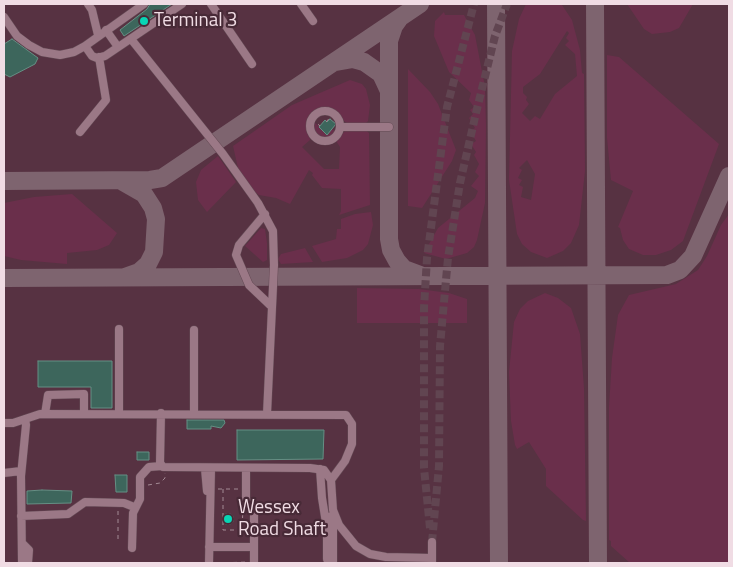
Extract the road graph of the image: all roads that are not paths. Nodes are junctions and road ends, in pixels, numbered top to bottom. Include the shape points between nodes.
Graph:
1 (88, 4) edge
2 (144, 4) edge
3 (182, 4) edge
4 (211, 4) edge
5 (301, 4) edge
6 (4, 17) edge
7 (313, 21) dead end
8 (106, 30) junction
9 (98, 35) junction
10 (131, 39) junction
11 (85, 46) junction
12 (118, 47) junction
13 (99, 58) junction
14 (252, 64) dead end
15 (341, 127) junction
16 (390, 127) dead end
17 (80, 132) dead end
18 (265, 214) junction
19 (270, 305) junction
20 (119, 329) dead end
21 (194, 330) dead end
22 (119, 413) junction
23 (161, 413) junction
24 (45, 414) junction
25 (84, 414) junction
26 (194, 414) junction
27 (267, 414) junction
28 (25, 419) junction
29 (4, 423) edge
30 (246, 468) junction
31 (208, 469) junction
32 (322, 470) junction
33 (21, 471) junction
34 (164, 471) junction
35 (4, 473) edge
36 (331, 480) junction
37 (134, 507) junction
38 (21, 516) junction
39 (432, 542) tunnel mouth
40 (23, 544) junction
41 (209, 547) junction
42 (254, 547) junction
43 (132, 548) dead end
44 (208, 560) edge
45 (432, 560) edge
46 (330, 561) edge
47 (22, 563) edge
48 (28, 563) edge
49 (254, 563) edge

1 - 9 street
2 - 8 street
3 - 10 street
4 - 14 street
5 - 7 street
6 - 11 street via 17,36 42,52 60,55
8 - 9 street
8 - 12 street
9 - 11 street
10 - 12 street
10 - 18 street via 223,154
11 - 13 street via 92,56
12 - 13 street
13 - 17 street via 106,100
15 - 15 street via 334,114 324,111 312,119 311,132 320,142 333,139
15 - 16 street
18 - 19 street via 273,231
18 - 19 street via 239,245 236,255 250,285
19 - 27 street
20 - 22 street
21 - 26 street
22 - 23 street
22 - 25 street
23 - 26 street
23 - 34 street via 160,463
24 - 25 street
24 - 25 street via 48,395 84,394
24 - 28 street via 33,414
26 - 27 street
27 - 36 street via 340,414 348,417 352,424 351,449
28 - 29 street
28 - 33 street
30 - 31 street
30 - 32 street
30 - 42 street via 246,499 254,512
31 - 34 street
31 - 41 street via 212,489
31 - 44 street
32 - 36 street
32 - 46 street via 327,478 333,523
33 - 35 street
33 - 38 street
34 - 37 street via 149,467 141,475 140,499
36 - 45 street via 333,510 339,525 356,546 370,554 386,557
37 - 38 street via 124,502 85,502 68,514
37 - 43 street
38 - 40 street
39 - 45 street
40 - 47 street
40 - 48 street via 29,550
41 - 42 street
41 - 44 street
42 - 49 street

